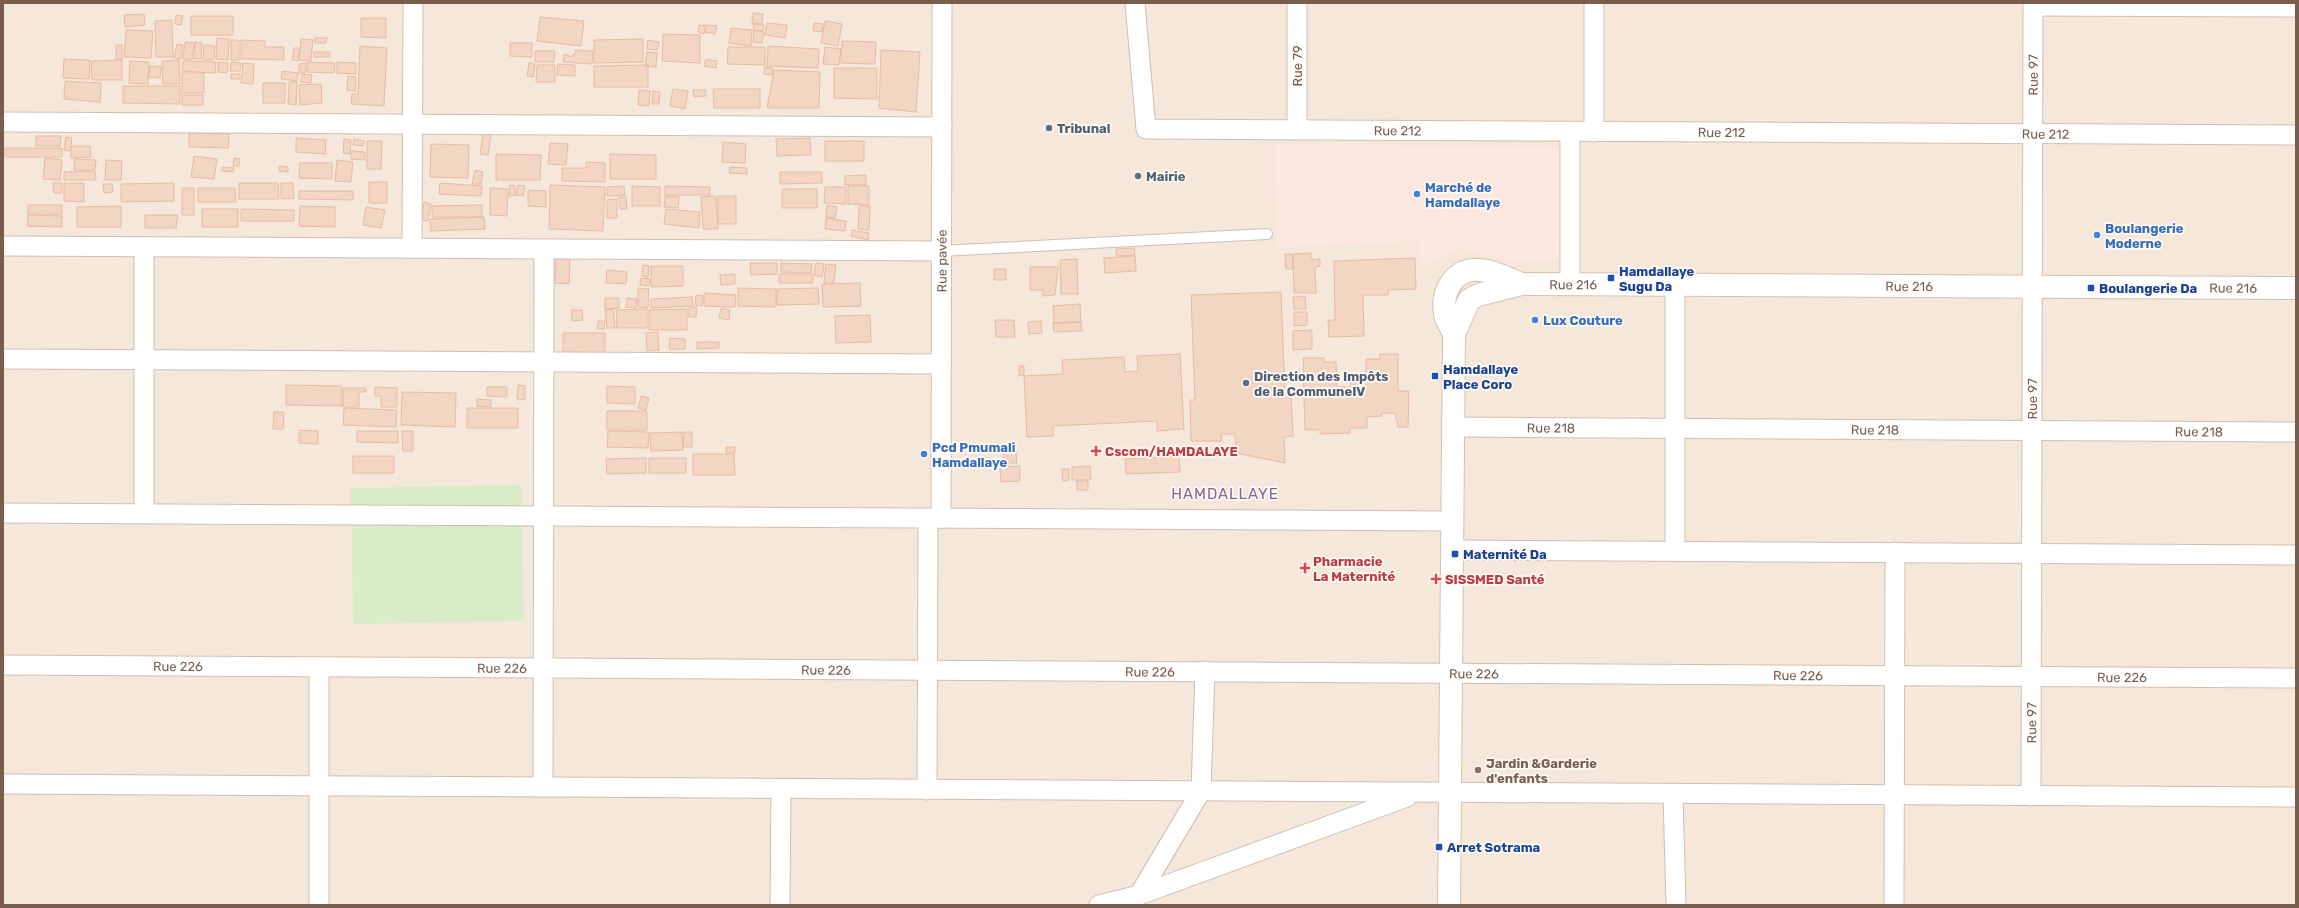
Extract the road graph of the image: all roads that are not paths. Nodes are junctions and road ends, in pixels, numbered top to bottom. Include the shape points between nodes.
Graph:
1 (413, 3) edge
2 (942, 3) edge
3 (1135, 3) edge
4 (1297, 3) edge
5 (1594, 3) edge
6 (2033, 4) edge
7 (2296, 7) edge
8 (3, 122) edge
9 (412, 124) junction
10 (942, 127) junction
11 (1296, 130) junction
12 (1570, 132) junction
13 (1594, 132) junction
14 (2033, 134) junction
15 (2296, 136) edge
16 (1267, 234) dead end
17 (3, 246) edge
18 (144, 246) junction
19 (412, 248) junction
20 (544, 249) junction
21 (941, 251) junction
22 (1570, 284) junction
23 (1675, 284) junction
24 (2032, 286) junction
25 (2296, 288) edge
26 (3, 359) edge
27 (144, 360) junction
28 (544, 362) junction
29 (941, 364) junction
30 (1454, 427) junction
31 (1675, 429) junction
32 (2032, 431) junction
33 (2296, 432) edge
34 (3, 513) edge
35 (144, 513) junction
36 (543, 516) junction
37 (934, 518) junction
38 (1453, 521) junction
39 (1453, 550) junction
40 (1675, 551) junction
41 (1895, 552) junction
42 (2031, 553) junction
43 (2296, 555) edge
44 (3, 665) edge
45 (319, 667) junction
46 (543, 668) junction
47 (928, 670) junction
48 (1205, 672) junction
49 (1451, 673) junction
50 (1895, 676) junction
51 (2031, 676) junction
52 (2296, 678) edge
53 (3, 784) edge
54 (319, 786) junction
55 (543, 787) junction
56 (781, 789) junction
57 (927, 790) junction
58 (1201, 791) junction
59 (1420, 792) junction
60 (1450, 792) junction
61 (1673, 794) junction
62 (1894, 795) junction
63 (2031, 796) junction
64 (2296, 797) edge
65 (1139, 895) junction
66 (319, 905) edge
67 (780, 905) edge
68 (1099, 905) edge
69 (1449, 905) edge
70 (1676, 905) edge
71 (1894, 905) edge

1 - 9 street
2 - 10 street, Rue pavée
3 - 11 street, Rue 212 via 1146,129
4 - 11 street, Rue 79
5 - 13 street
6 - 7 street
6 - 14 street, Rue 97
8 - 9 street
9 - 10 street
9 - 19 street
10 - 21 street, Rue pavée
11 - 12 street, Rue 212
12 - 13 street, Rue 212
12 - 22 street
13 - 14 street, Rue 212
14 - 15 street, Rue 212
14 - 24 street, Rue 97
16 - 21 lane
17 - 18 street
18 - 19 street
18 - 27 street
19 - 20 street
20 - 21 street
20 - 28 street
21 - 29 street, Rue pavée
22 - 23 street, Rue 216
22 - 30 street, Rue 216 via 1521,284 1478,295 1469,300 1454,334
23 - 24 street, Rue 216
23 - 31 street
24 - 25 street, Rue 216
24 - 32 street, Rue 97
26 - 27 street
27 - 28 street
27 - 35 street
28 - 29 street
28 - 36 street
29 - 37 street, Rue pavée
30 - 31 street, Rue 218
30 - 38 street
31 - 32 street, Rue 218
31 - 40 street
32 - 33 street, Rue 218
32 - 42 street, Rue 97
34 - 35 street
35 - 36 street
36 - 37 street
36 - 46 street
37 - 38 street
37 - 47 street, Rue pavée
38 - 39 street
39 - 40 street
39 - 49 street
40 - 41 street
41 - 42 street
41 - 50 street
42 - 43 street
42 - 51 street, Rue 97
44 - 45 street, Rue 226
45 - 46 street, Rue 226
45 - 54 street
46 - 47 street, Rue 226
46 - 55 street
47 - 48 street, Rue 226
47 - 57 street, Rue pavée
48 - 49 street, Rue 226
48 - 58 street
49 - 50 street, Rue 226
49 - 60 street
50 - 51 street, Rue 226
50 - 62 street
51 - 52 street, Rue 226
51 - 63 street, Rue 97
53 - 54 street
54 - 55 street
54 - 66 street
55 - 56 street
56 - 57 street
56 - 67 street
57 - 58 street
58 - 59 street
58 - 65 street
59 - 60 street
59 - 65 street
60 - 61 street
60 - 69 street
61 - 62 street
61 - 70 street
62 - 63 street
62 - 71 street
63 - 64 street
65 - 68 street

